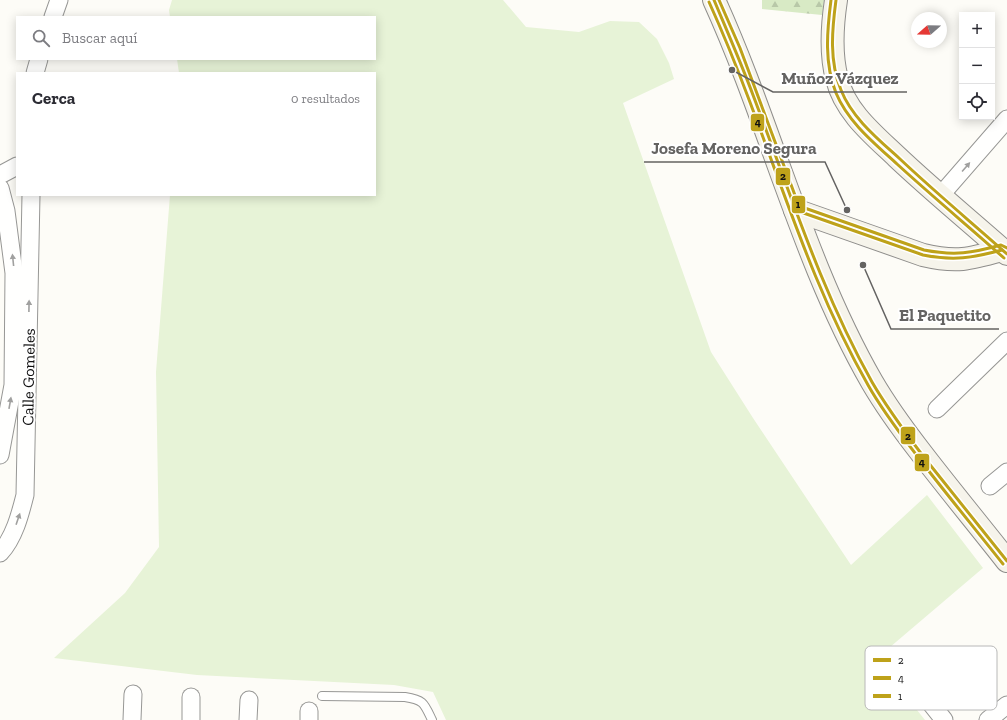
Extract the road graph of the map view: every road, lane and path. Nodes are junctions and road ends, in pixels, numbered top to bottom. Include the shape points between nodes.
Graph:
1 (59, 0) edge
2 (714, 0) edge
3 (836, 0) edge
4 (53, 16) edge
5 (39, 60) edge
6 (35, 72) edge
7 (1007, 119) edge
8 (16, 167) edge
9 (0, 175) edge
10 (0, 188) edge
11 (31, 196) edge
12 (940, 196) junction
13 (795, 210) junction
14 (1005, 252) edge
15 (1007, 341) edge
16 (936, 409) dead end
17 (0, 455) edge
18 (1007, 472) edge
19 (990, 486) dead end
20 (0, 553) edge
21 (1007, 561) edge
22 (133, 694) dead end
23 (322, 696) dead end
24 (191, 697) dead end
25 (249, 700) dead end
26 (1007, 705) edge
27 (936, 710) edge
28 (132, 720) edge
29 (191, 720) edge
30 (248, 720) edge
31 (432, 720) edge
32 (944, 720) edge
33 (988, 720) edge

1 - 4 street
2 - 13 street
3 - 12 street via 832,45 837,80 848,106 868,129
5 - 6 street
12 -> 7 street
8 - 9 street
17 -> 10 street, Calle Gomeles via 13,385 14,273 6,211
20 -> 11 street, Calle Gomeles via 13,534 25,495
12 - 14 street
13 - 14 street via 938,259 963,260
13 - 21 street via 825,286 852,346 872,382 914,444
15 - 16 street
18 - 19 street
22 - 28 street
23 - 31 lane via 405,696 424,704
24 - 29 street
25 - 30 street
26 - 33 street
27 - 32 street

